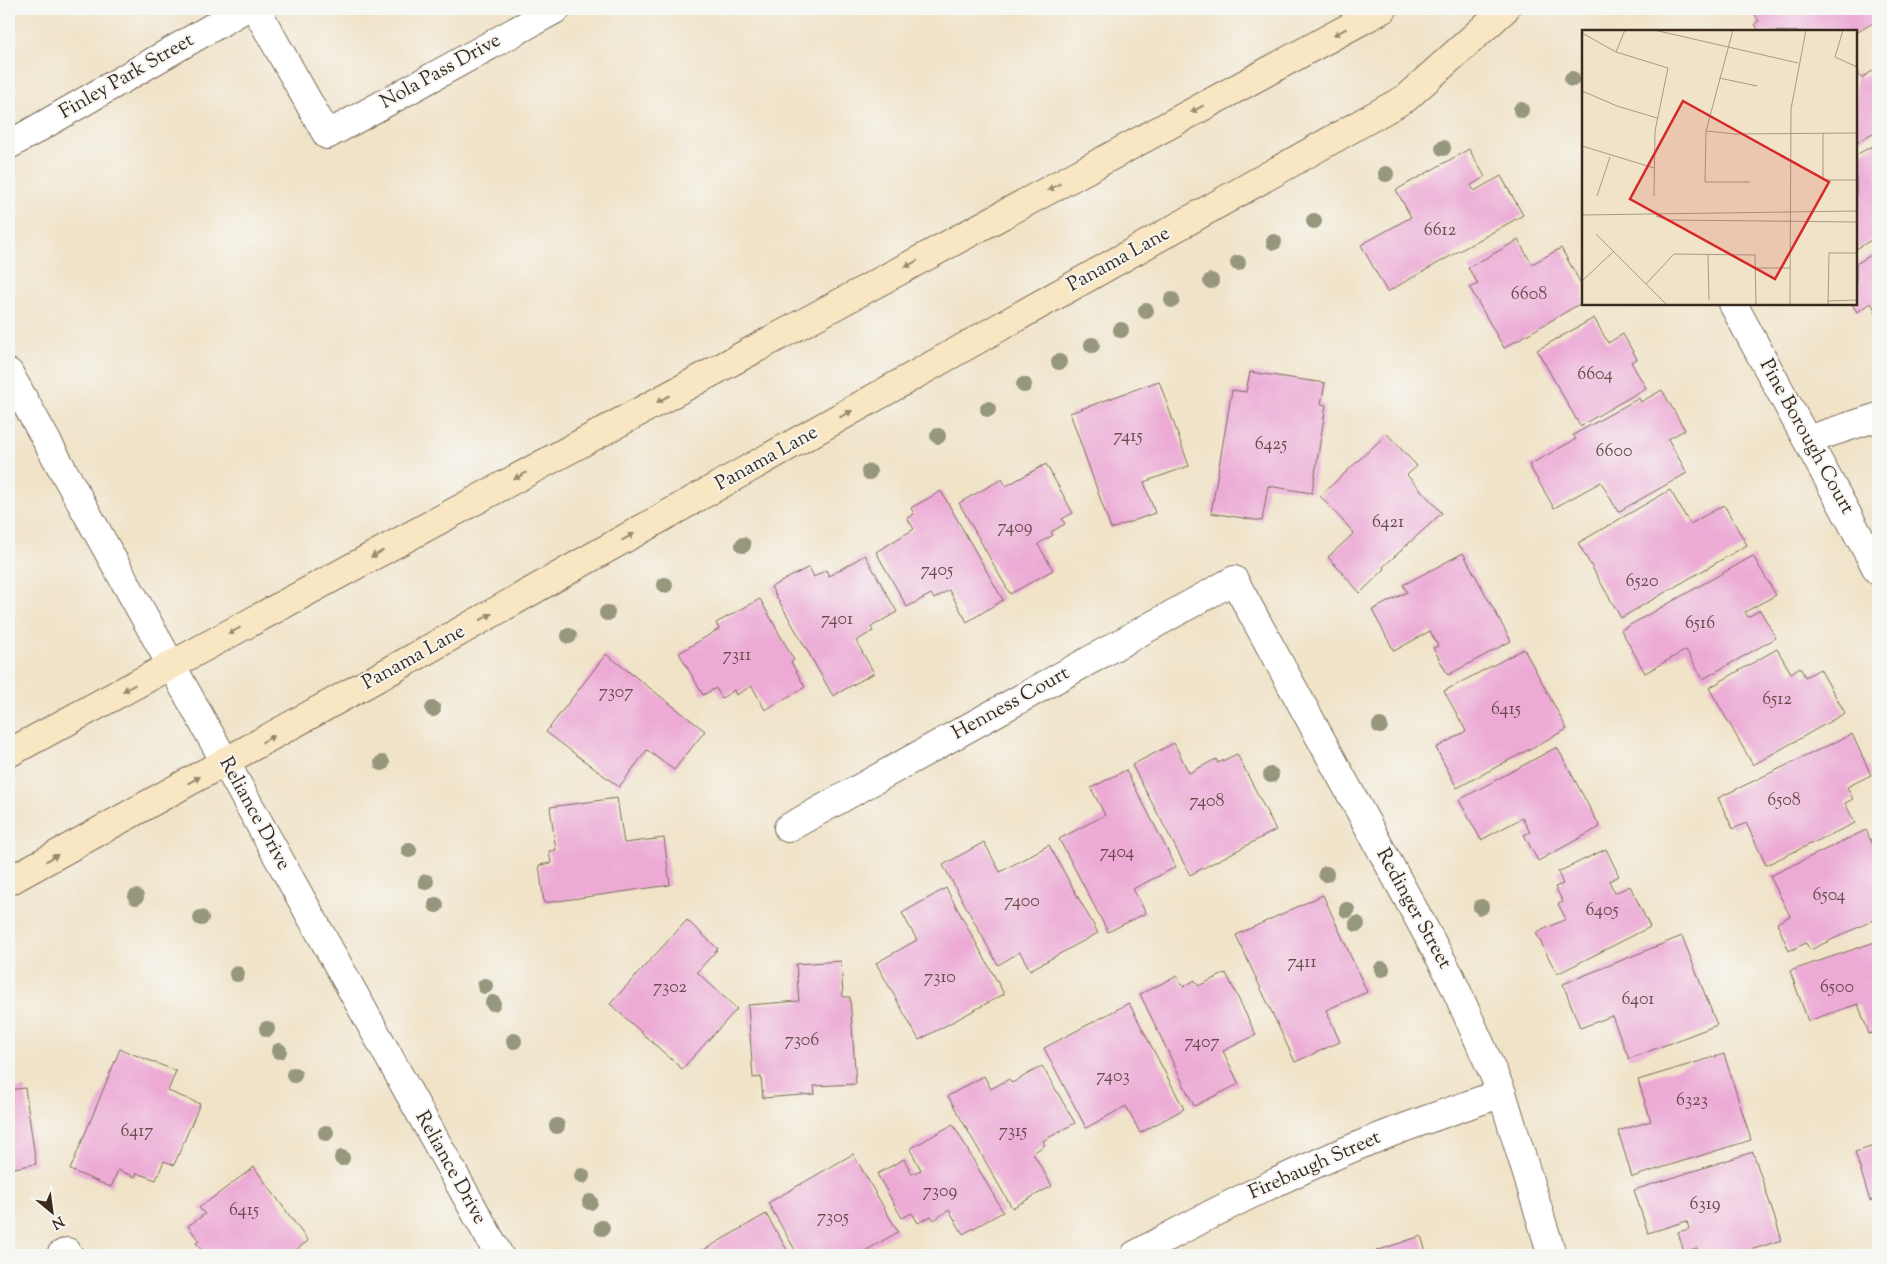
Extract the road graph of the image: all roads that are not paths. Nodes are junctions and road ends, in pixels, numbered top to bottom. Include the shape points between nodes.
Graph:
1 (244, 9) edge
2 (256, 9) edge
3 (556, 9) edge
4 (1383, 9) edge
5 (1505, 9) edge
6 (9, 145) edge
7 (1734, 305) edge
8 (9, 373) edge
9 (1878, 418) edge
10 (1807, 440) junction
11 (1878, 571) edge
12 (1234, 580) joint
13 (172, 665) junction
14 (9, 753) edge
15 (226, 763) junction
16 (788, 828) dead end
17 (9, 882) edge
18 (1502, 1093) junction
19 (499, 1255) edge
20 (1135, 1255) edge
21 (1552, 1255) edge

1 - 6 street, Finley Park Street
2 - 3 street, Nola Pass Drive via 326,135
4 -> 13 main road
15 -> 5 main road, Panama Lane via 1406,98
7 - 10 street, Pine Borough Court
8 - 13 street, Reliance Drive
9 - 10 street
10 - 11 street, Pine Borough Court
12 - 16 street, Henness Court
12 - 18 street, Redinger Street via 1450,976
13 -> 14 main road
13 - 15 street, Reliance Drive
17 -> 15 main road, Panama Lane
15 - 19 street, Reliance Drive
18 - 20 street, Firebaugh Street via 1397,1130 1294,1174
18 - 21 street, Redinger Street

